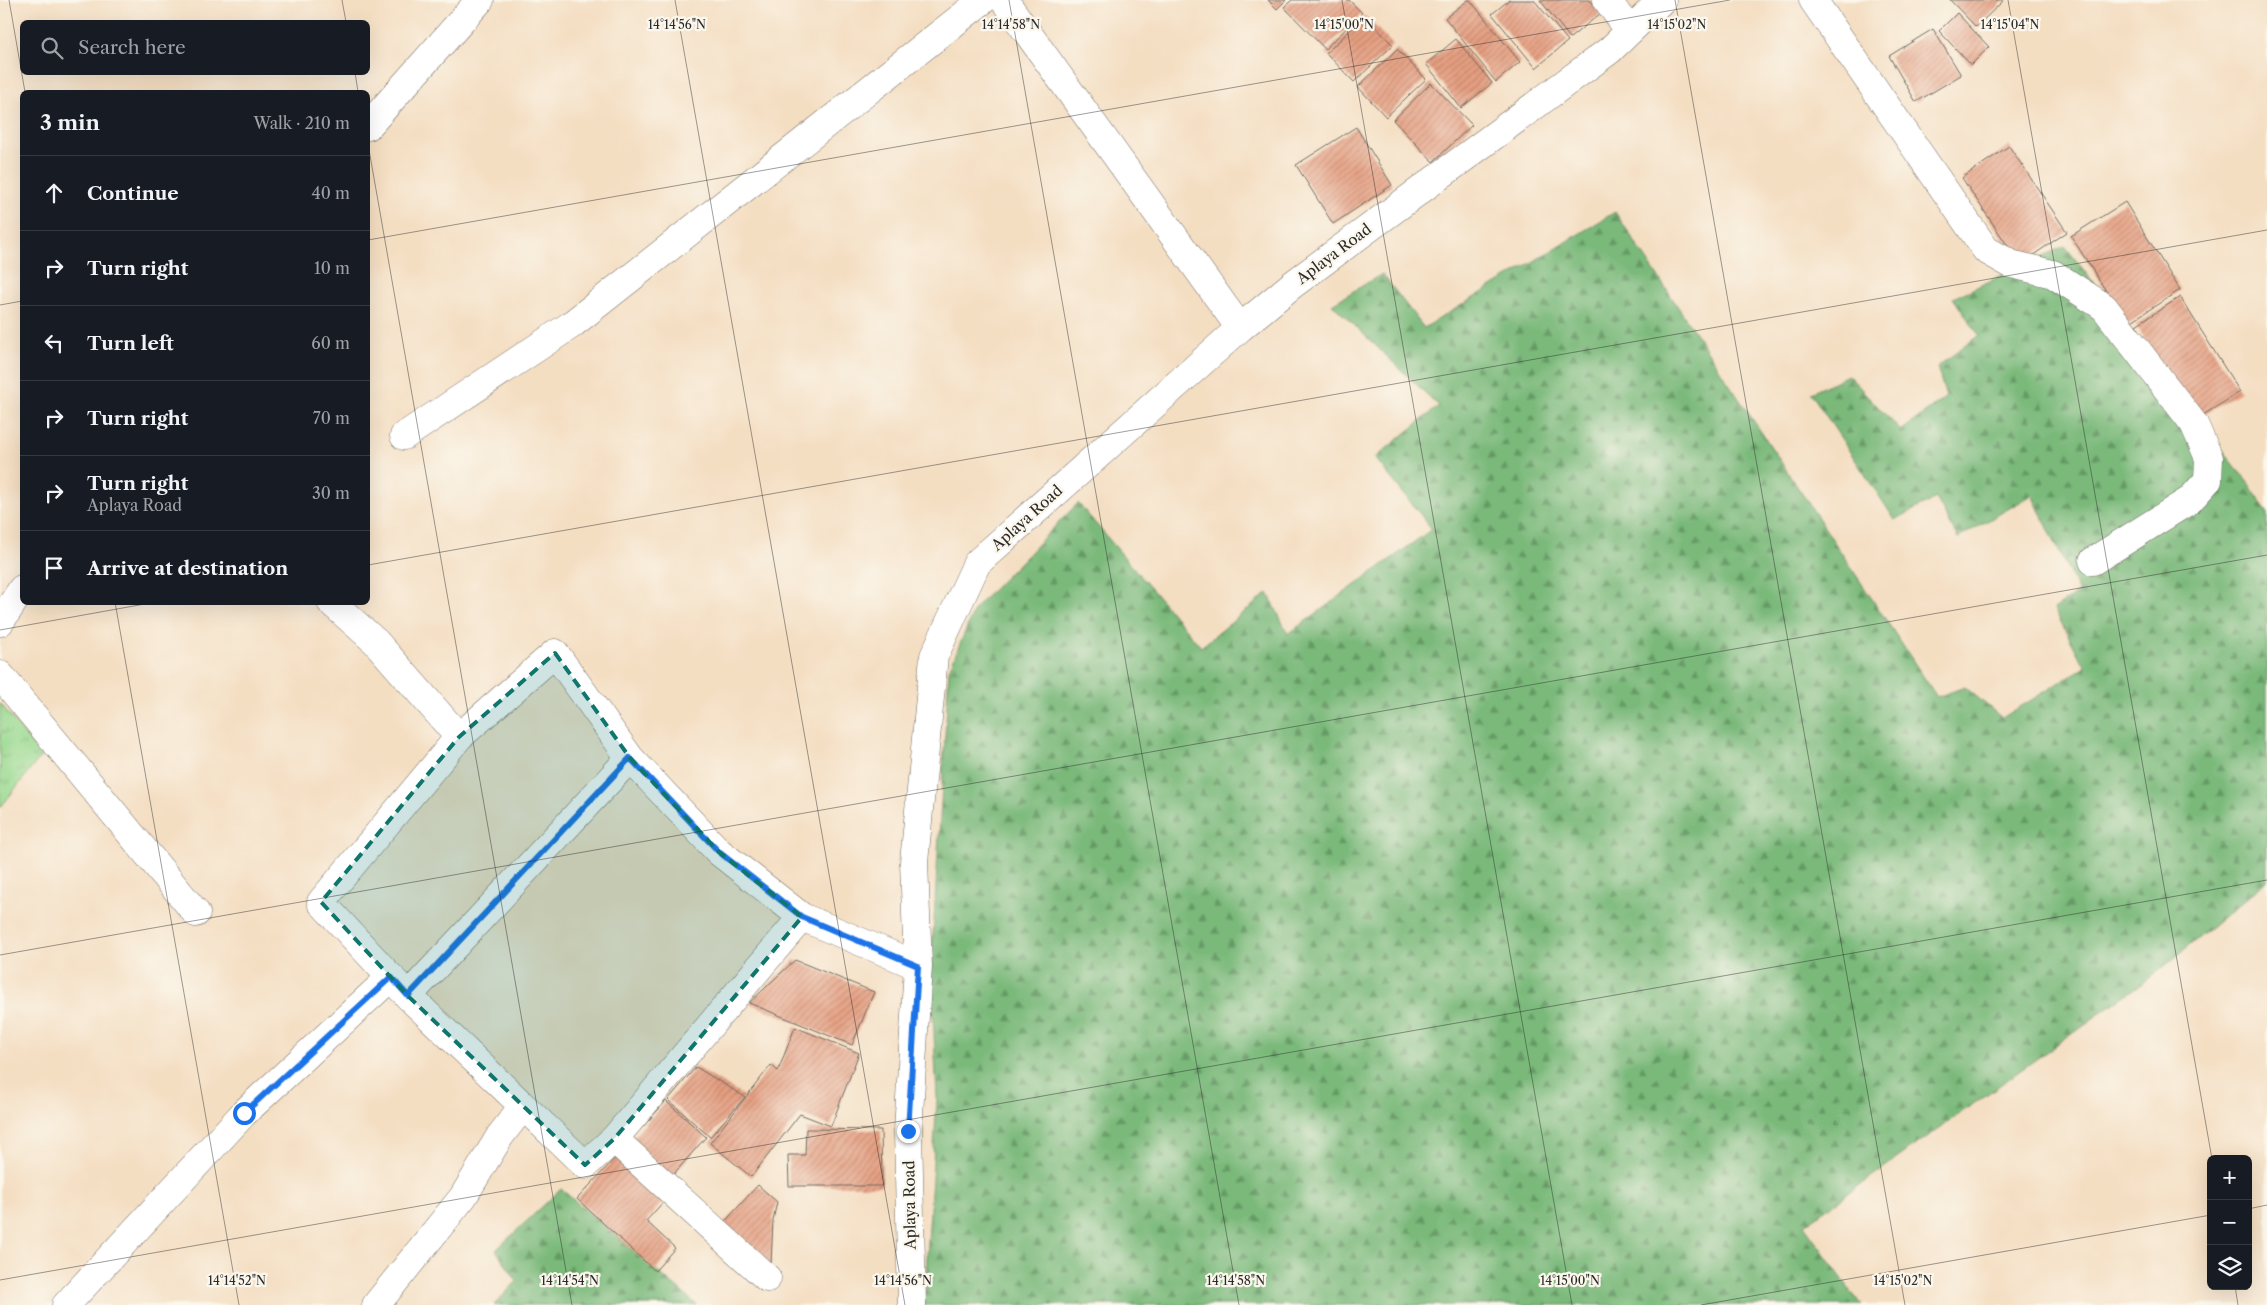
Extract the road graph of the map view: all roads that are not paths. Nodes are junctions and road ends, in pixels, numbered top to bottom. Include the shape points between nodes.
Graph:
1 (480, 0) edge
2 (984, 0) edge
3 (1004, 0) edge
4 (1607, 0) edge
5 (1662, 0) edge
6 (1813, 0) edge
7 (1629, 30) junction
8 (370, 124) edge
9 (1240, 328) junction
10 (404, 436) dead end
11 (2093, 561) dead end
12 (20, 592) edge
13 (335, 605) edge
14 (0, 622) edge
15 (0, 675) edge
16 (459, 737) junction
17 (630, 758) junction
18 (196, 914) dead end
19 (802, 917) junction
20 (918, 966) junction
21 (400, 986) junction
22 (523, 1106) junction
23 (614, 1139) junction
24 (767, 1278) dead end
25 (66, 1305) edge
26 (376, 1305) edge
27 (912, 1305) edge

1 - 8 street
2 - 10 street via 571,325
3 - 9 street
4 - 7 street
5 - 7 street, Aplaya Road
6 - 11 street via 1986,250 2011,264 2053,274 2104,307 2194,424 2209,458 2208,480 2190,500
7 - 9 street, Aplaya Road via 1610,50
9 - 20 street, Aplaya Road via 977,563 934,656 914,862
12 - 14 street
13 - 16 street via 376,642
15 - 18 street
16 - 17 street via 555,653
16 - 21 street via 321,902
17 - 19 street via 719,852
17 - 21 street
19 - 20 street
19 - 23 street
20 - 27 street, Aplaya Road via 908,1131
21 - 22 street
21 - 25 street via 244,1113
22 - 23 street via 585,1165
22 - 26 street via 500,1136 463,1197
23 - 24 street

